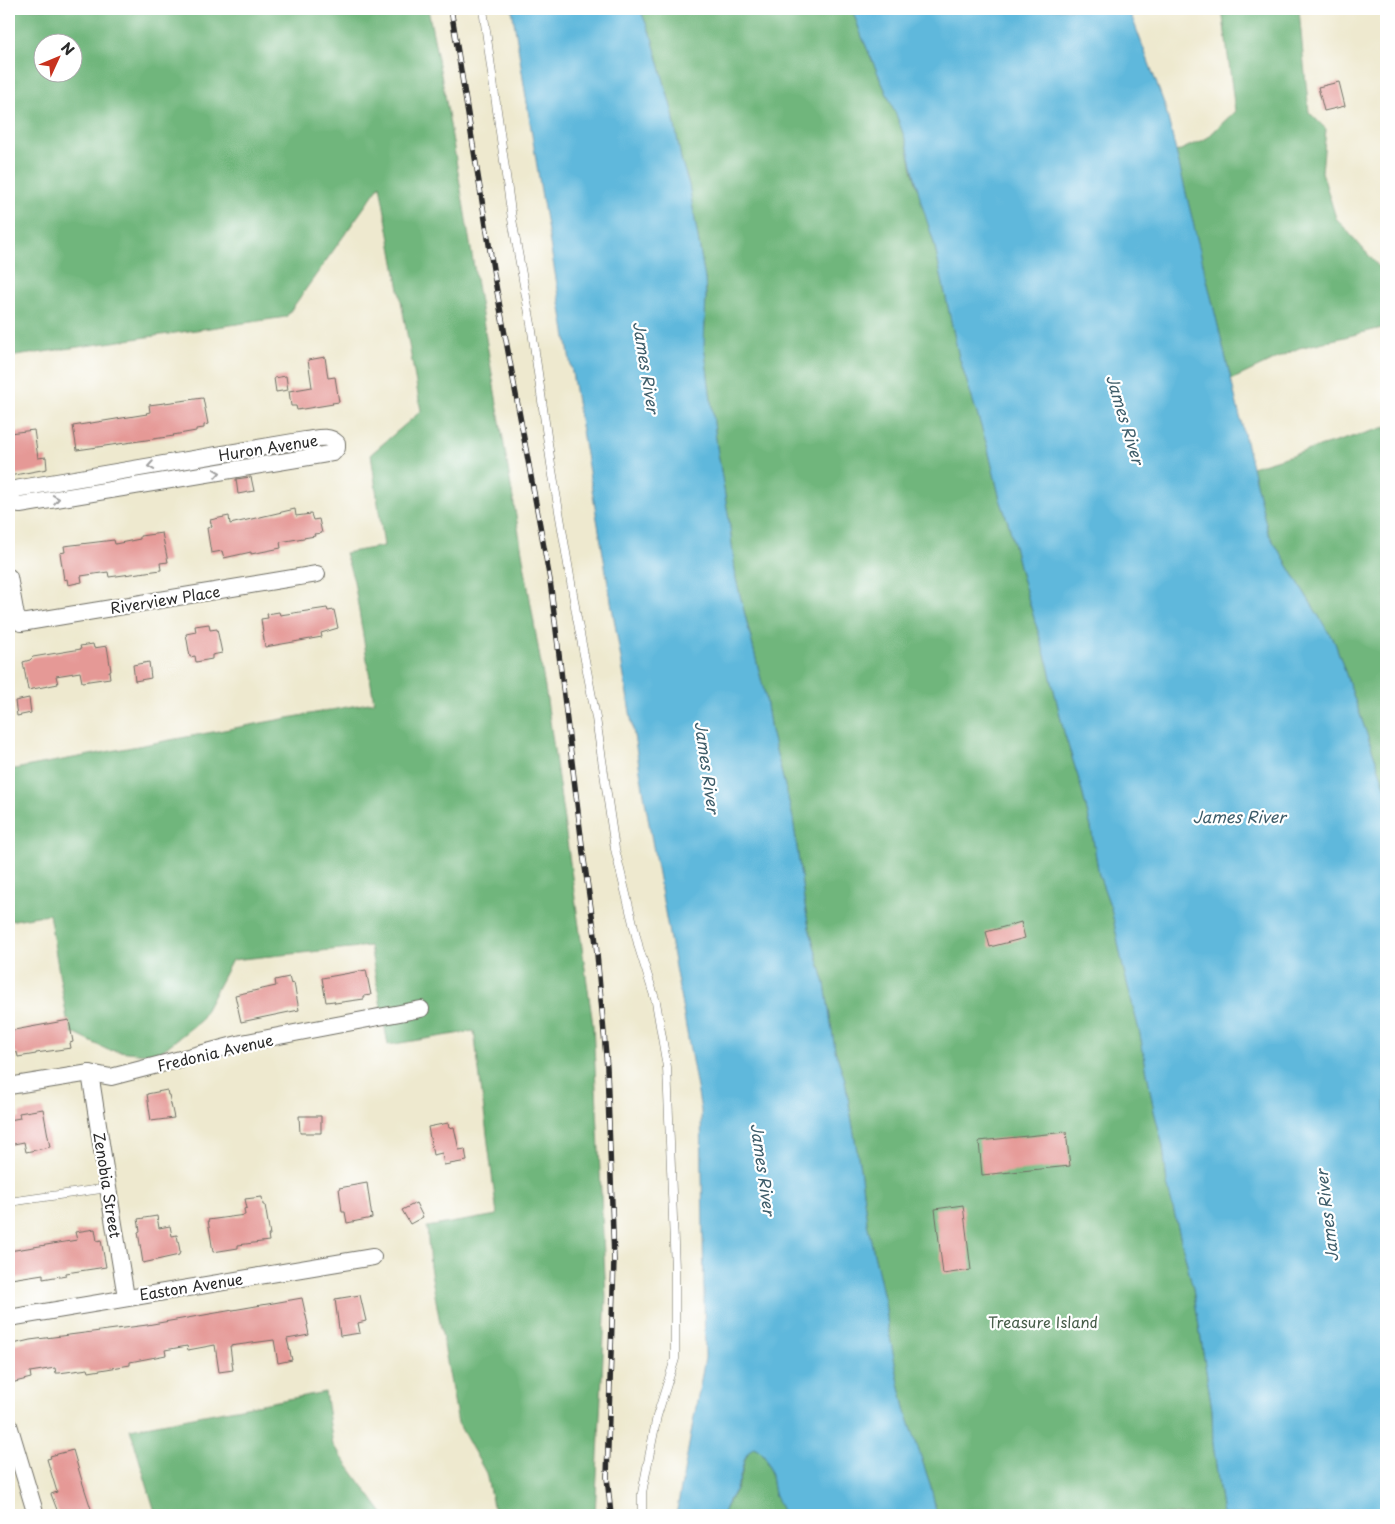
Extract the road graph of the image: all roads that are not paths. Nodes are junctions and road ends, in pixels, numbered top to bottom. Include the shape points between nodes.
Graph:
1 (484, 9) edge
2 (9, 490) edge
3 (9, 502) edge
4 (317, 574) dead end
5 (9, 577) edge
6 (421, 1010) dead end
7 (90, 1073) junction
8 (9, 1086) edge
9 (108, 1188) junction
10 (9, 1202) edge
11 (373, 1257) dead end
12 (126, 1297) junction
13 (9, 1318) edge
14 (9, 1425) edge
15 (36, 1515) edge
16 (642, 1515) edge

1 - 16 lane via 512,219 615,849 656,1002 667,1067 675,1359 655,1425 642,1493
3 -> 2 street, Huron Avenue via 20,506 322,455 333,453 337,443 326,437 312,439
4 - 5 street, Riverview Place via 21,622 16,616
6 - 7 street, Fredonia Avenue via 242,1043 111,1077
7 - 8 street, Fredonia Avenue
7 - 9 street, Zenobia Street
9 - 10 lane
9 - 12 street, Zenobia Street
11 - 12 street, Easton Avenue
12 - 13 street, Easton Avenue
14 - 15 street

